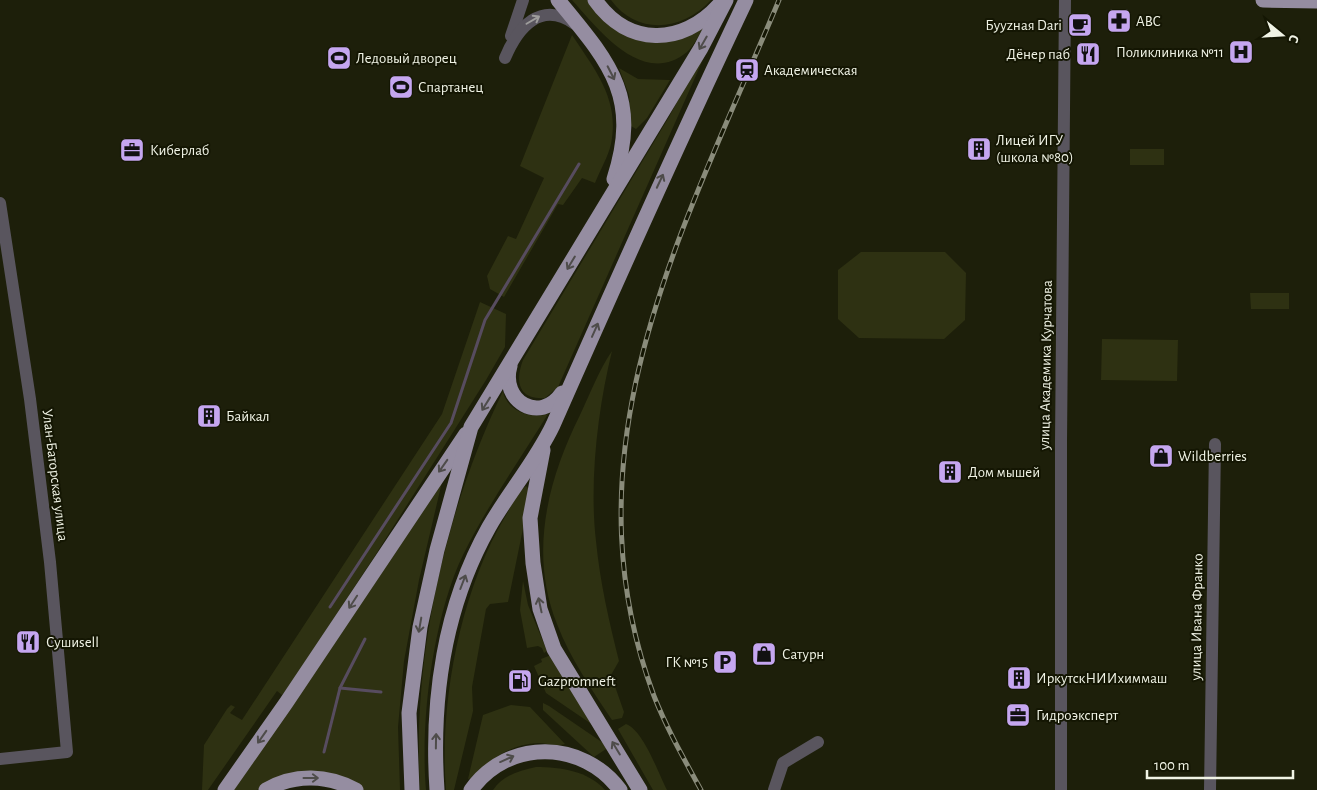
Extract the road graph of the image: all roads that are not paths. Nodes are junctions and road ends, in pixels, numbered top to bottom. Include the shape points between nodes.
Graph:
1 (523, 0) edge
2 (558, 0) edge
3 (596, 0) edge
4 (724, 0) edge
5 (746, 0) edge
6 (1065, 0) edge
7 (1263, 0) edge
8 (1317, 1) edge
9 (585, 32) junction
10 (0, 203) edge
11 (596, 222) junction
12 (512, 362) junction
13 (575, 375) junction
14 (471, 427) junction
15 (544, 444) junction
16 (1215, 444) dead end
17 (818, 742) dead end
18 (0, 759) edge
19 (225, 790) edge
20 (266, 790) edge
21 (356, 790) edge
22 (412, 790) edge
23 (437, 790) edge
24 (471, 790) edge
25 (620, 790) edge
26 (640, 790) edge
27 (774, 790) edge
28 (1060, 790) edge
29 (1210, 790) edge

1 -> 9 street via 505,58 520,30 543,14 566,18
2 - 9 main road
3 - 4 main road via 609,16 622,25 645,35 669,36 694,26
4 -> 11 main road via 701,48
13 -> 5 main road via 658,186
6 - 28 street, улица Академика Курчатова
7 - 8 main road
9 -> 11 main road via 612,75 625,112 624,146
10 - 18 street, Улан-Баторская улица via 30,399 50,562 67,752
11 -> 12 main road
12 - 13 main road via 508,376 512,393 522,403 534,408 544,409 552,405
12 -> 14 main road
13 - 15 main road
14 -> 19 main road
14 -> 22 main road via 437,550 420,627 409,713
23 -> 15 main road via 435,741 440,687 456,600 487,530
26 -> 15 main road via 554,649 540,609 530,518
16 - 29 street, улица Ивана Франко
17 - 27 street via 783,764
20 -> 21 main road via 287,781 309,778 331,780
24 -> 25 main road via 477,781 503,761 526,753 551,751 585,760 607,775

